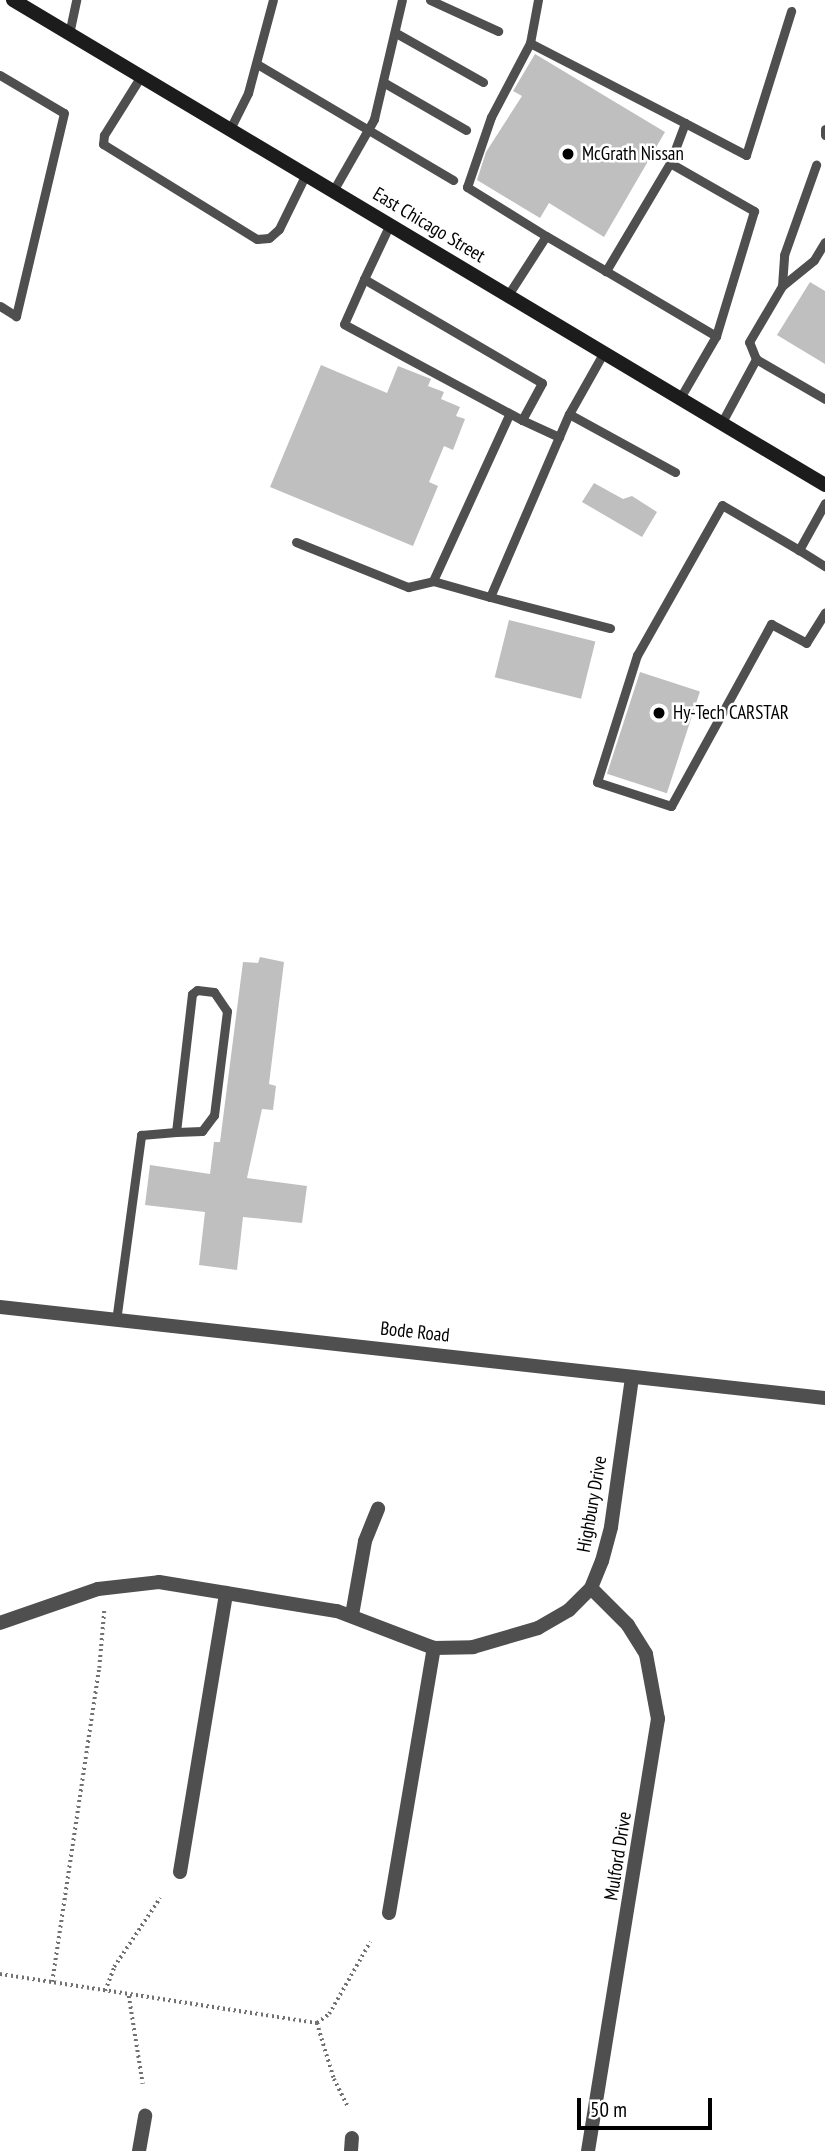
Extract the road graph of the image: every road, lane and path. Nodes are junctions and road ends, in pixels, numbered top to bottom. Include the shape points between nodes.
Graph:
1 (13, 0) edge
2 (76, 0) edge
3 (273, 0) edge
4 (402, 0) edge
5 (430, 0) edge
6 (538, 0) edge
7 (33, 5) edge
8 (791, 11) dead end
9 (498, 31) dead end
10 (396, 33) junction
11 (69, 34) junction
12 (530, 43) junction
13 (257, 64) junction
14 (0, 75) edge
15 (141, 76) junction
16 (383, 82) junction
17 (483, 82) dead end
18 (685, 123) junction
19 (230, 129) junction
20 (825, 129) edge
21 (369, 130) junction
22 (466, 130) dead end
23 (825, 135) edge
24 (670, 163) junction
25 (816, 165) dead end
26 (306, 174) junction
27 (453, 180) dead end
28 (333, 191) junction
29 (390, 224) junction
30 (546, 236) junction
31 (825, 242) edge
32 (606, 271) junction
33 (364, 279) junction
34 (782, 286) junction
35 (509, 295) junction
36 (0, 306) edge
37 (716, 336) junction
38 (604, 352) junction
39 (756, 359) junction
40 (680, 398) junction
41 (825, 399) edge
42 (569, 414) junction
43 (508, 417) junction
44 (522, 420) junction
45 (722, 422) junction
46 (559, 437) junction
47 (675, 472) dead end
48 (825, 485) edge
49 (825, 503) edge
50 (296, 542) dead end
51 (799, 550) junction
52 (825, 566) edge
53 (433, 581) junction
54 (490, 597) junction
55 (825, 612) edge
56 (610, 628) dead end
57 (176, 1132) junction
58 (0, 1307) edge
59 (116, 1321) junction
60 (632, 1377) junction
61 (825, 1398) edge
62 (378, 1509) dead end
63 (591, 1588) junction
64 (226, 1593) junction
65 (104, 1611) dead end
66 (352, 1615) junction
67 (0, 1623) edge
68 (433, 1648) junction
69 (180, 1872) dead end
70 (160, 1898) dead end
71 (389, 1913) dead end
72 (370, 1942) dead end
73 (0, 1974) edge
74 (52, 1982) junction
75 (105, 1991) junction
76 (130, 1996) junction
77 (317, 2023) junction
78 (143, 2084) dead end
79 (348, 2106) dead end
80 (145, 2116) dead end
81 (139, 2151) edge
82 (588, 2151) edge

1 - 7 main road, East Chicago Street
2 - 11 lane
3 - 13 lane
4 - 10 lane
5 - 9 lane
6 - 12 lane
7 - 11 main road, East Chicago Street
8 - 18 lane via 746,155
10 - 16 lane
10 - 17 lane
11 - 15 main road, East Chicago Street
12 - 18 lane
12 - 30 lane via 491,117 467,187
13 - 19 lane
13 - 21 lane
14 - 36 lane via 64,113 16,316
15 - 19 main road, East Chicago Street
15 - 26 lane via 104,135 103,144 257,239 269,238 279,229
16 - 21 lane
16 - 22 lane
18 - 24 lane
19 - 26 main road, East Chicago Street
20 - 23 lane
21 - 27 lane
21 - 28 lane
24 - 32 lane
24 - 37 lane via 754,211
25 - 34 lane via 784,255
26 - 28 main road, East Chicago Street
28 - 29 main road, East Chicago Street
29 - 33 lane
29 - 35 main road, East Chicago Street
30 - 32 lane
30 - 35 lane
31 - 34 lane via 814,260
32 - 37 lane
33 - 43 lane via 344,324
33 - 44 lane via 542,383
34 - 39 lane via 749,342
35 - 38 main road, East Chicago Street
37 - 40 lane
38 - 40 main road, East Chicago Street
38 - 42 lane
39 - 41 lane
39 - 45 lane
40 - 45 main road, East Chicago Street
42 - 46 lane
42 - 47 lane
43 - 44 lane
43 - 53 lane
44 - 46 lane
45 - 48 main road, East Chicago Street
46 - 54 lane
49 - 51 lane
50 - 53 lane via 408,587
51 - 52 lane
51 - 55 lane via 722,505 637,655 597,782 671,806 771,624 807,643
53 - 54 lane
54 - 56 lane
57 - 57 lane via 192,995 197,990 214,992 227,1011 214,1115 202,1131
57 - 59 lane via 141,1135
58 - 59 street, Bode Road
59 - 60 street, Bode Road
60 - 61 street, Bode Road
60 - 63 street, Highbury Drive via 611,1527
62 - 66 street via 365,1541
63 - 68 street, Highbury Drive via 569,1610 502,1642
63 - 82 street, Mulford Drive via 628,1625 646,1654 658,1719
64 - 66 street, Highbury Drive
64 - 67 street, Highbury Drive via 159,1582 98,1589
64 - 69 street
65 - 74 path
66 - 68 street, Highbury Drive
68 - 71 street
70 - 75 path via 114,1967
72 - 77 path via 329,2014
73 - 74 path
74 - 75 path
75 - 76 path
76 - 77 path
76 - 78 path
77 - 79 path via 334,2079
80 - 81 street

